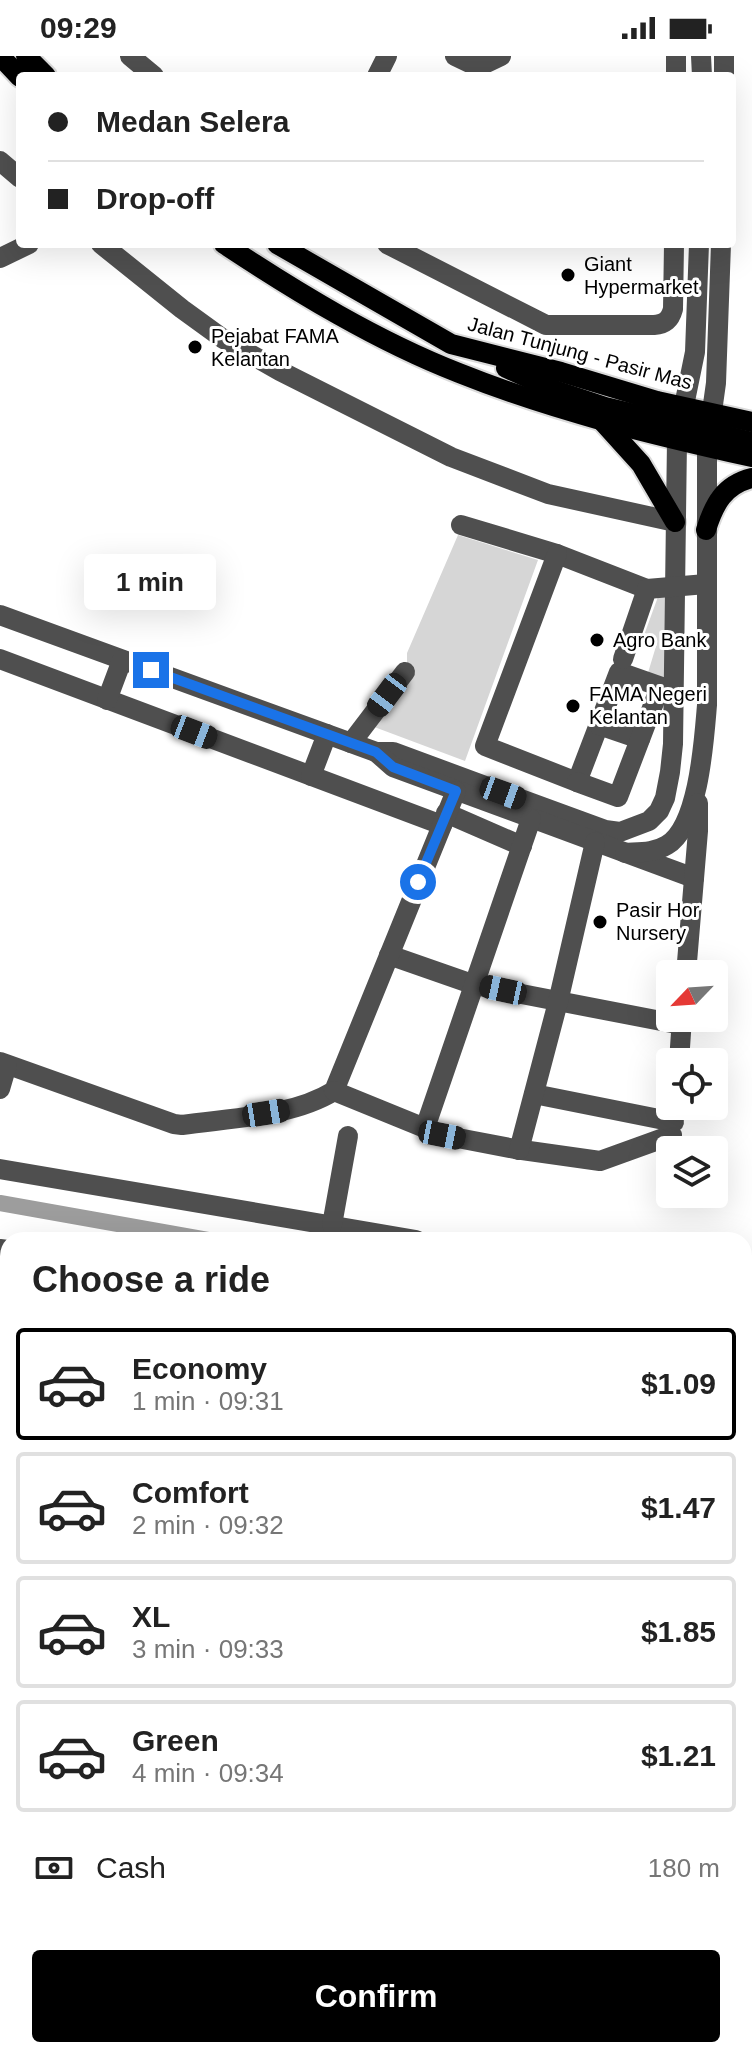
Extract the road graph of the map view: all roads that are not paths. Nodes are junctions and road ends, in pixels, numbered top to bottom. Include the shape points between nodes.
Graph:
1 (0, 56) edge
2 (26, 56) edge
3 (130, 56) edge
4 (455, 56) edge
5 (501, 56) edge
6 (42, 72) edge
7 (149, 72) edge
8 (16, 73) edge
9 (0, 161) edge
10 (16, 175) edge
11 (21, 248) edge
12 (106, 248) edge
13 (231, 248) edge
14 (284, 248) edge
15 (395, 248) edge
16 (674, 248) edge
17 (699, 248) edge
18 (721, 248) edge
19 (0, 258) edge
20 (603, 422) junction
21 (752, 422) edge
22 (680, 423) junction
23 (709, 430) junction
24 (752, 442) edge
25 (752, 457) edge
26 (752, 478) edge
27 (675, 522) junction
28 (461, 525) dead end
29 (706, 530) junction
30 (557, 554) junction
31 (706, 584) junction
32 (647, 589) junction
33 (674, 589) junction
34 (0, 615) edge
35 (0, 659) edge
36 (122, 660) junction
37 (621, 666) junction
38 (405, 672) dead end
39 (666, 689) junction
40 (107, 700) junction
41 (599, 725) junction
42 (327, 734) junction
43 (640, 739) junction
44 (351, 743) junction
45 (376, 752) junction
46 (311, 776) junction
47 (577, 782) junction
48 (695, 784) junction
49 (456, 791) junction
50 (444, 819) junction
51 (531, 819) junction
52 (595, 842) junction
53 (522, 846) junction
54 (625, 853) junction
55 (694, 878) junction
56 (389, 955) junction
57 (687, 960) edge
58 (475, 985) junction
59 (558, 1002) junction
60 (656, 1018) edge
61 (4, 1063) edge
62 (0, 1089) edge
63 (334, 1091) junction
64 (534, 1094) junction
65 (425, 1128) junction
66 (673, 1128) edge
67 (348, 1136) dead end
68 (519, 1150) junction
69 (0, 1169) edge
70 (332, 1225) junction
71 (371, 1232) edge

1 - 8 main road
2 - 6 main road
3 - 7 street
4 - 5 street via 478,67
9 - 10 street
11 - 19 street
12 - 27 street via 222,338 451,457 548,494
13 - 20 main road, Jalan Tunjung - Pasir Mas via 338,314 457,373
14 - 22 main road, Jalan Tunjung - Pasir Mas via 451,344 657,401
15 - 16 street via 546,325 664,324 673,309
17 - 22 street via 695,352
18 - 23 street
20 - 22 main road, Jalan Tunjung - Pasir Mas
20 - 27 main road via 641,464
21 - 23 main road, Jalan Tunjung - Pasir Mas
22 - 23 main road, Jalan Tunjung - Pasir Mas
22 - 23 main road, Jalan Tunjung - Pasir Mas
22 - 27 street
23 - 24 main road
23 - 25 main road, Jalan Tunjung - Pasir Mas
23 - 29 street
26 - 29 main road via 719,498
27 - 33 street
28 - 30 street
29 - 31 street
30 - 32 street
30 - 47 street via 485,746
31 - 33 street
31 - 48 street via 707,705
32 - 33 street
32 - 37 street
33 - 39 street
34 - 36 street
35 - 40 street
36 - 40 street
36 - 42 street
37 - 39 street
37 - 41 street
38 - 44 street
39 - 43 street
39 - 45 street via 673,744 665,798 649,821 620,832 393,752
40 - 46 street
41 - 43 street
41 - 47 street
42 - 44 street
42 - 46 street
43 - 47 street via 618,797
44 - 45 street
45 - 49 street via 393,767
46 - 50 street
48 - 54 street via 679,835 656,850
48 - 55 street via 700,810
49 - 50 street
49 - 51 street
50 - 53 street
50 - 56 street
51 - 52 street
51 - 53 street
52 - 54 street
52 - 59 street
53 - 58 street
54 - 55 street
55 - 57 street
56 - 58 street
56 - 63 street
58 - 59 street
58 - 65 street
59 - 60 street
59 - 64 street
61 - 62 street
61 - 63 street via 182,1125 294,1108
63 - 65 street
64 - 66 street
64 - 68 street
65 - 68 street
66 - 68 street via 600,1161
67 - 70 street
69 - 70 street
70 - 71 street

